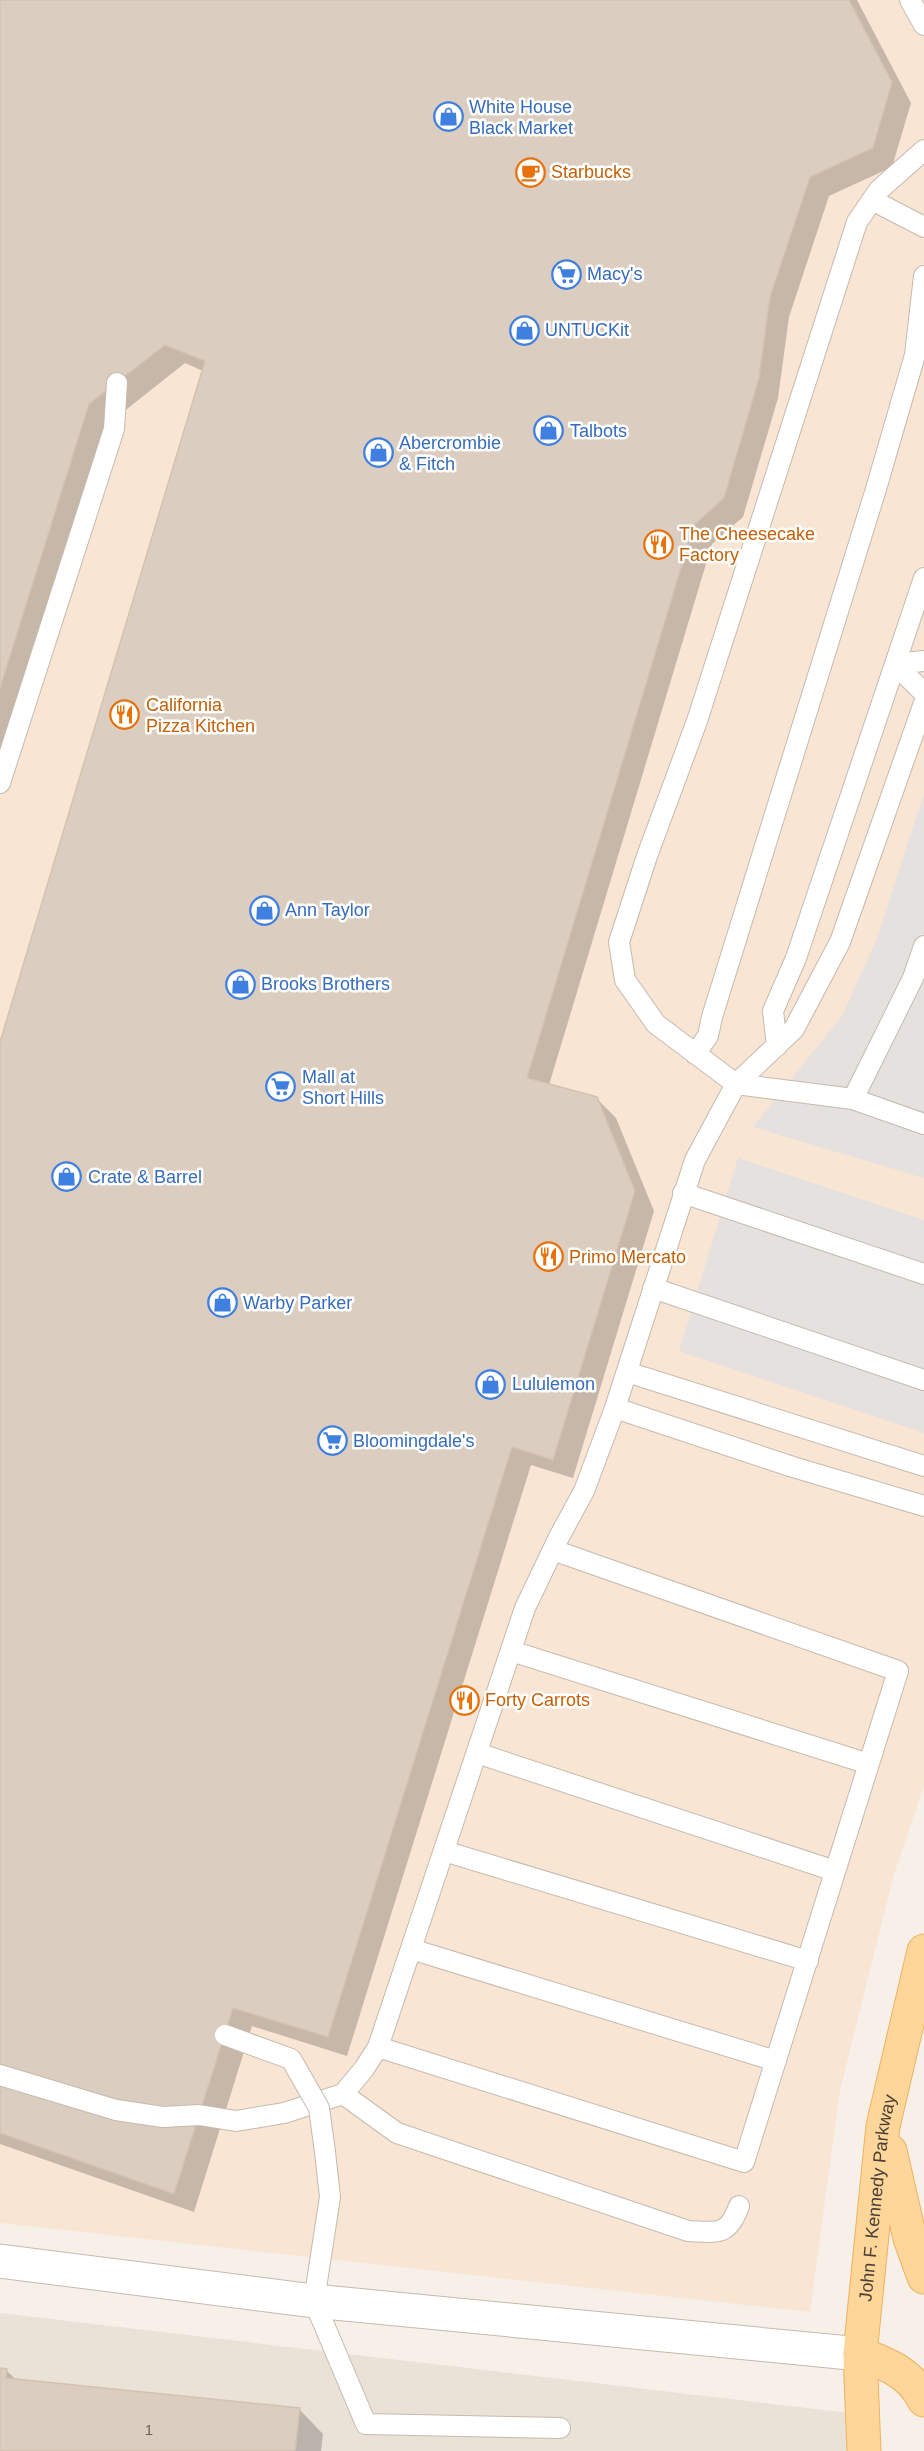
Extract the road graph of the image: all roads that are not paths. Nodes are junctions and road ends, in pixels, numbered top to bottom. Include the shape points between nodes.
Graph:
1 (910, 0) edge
2 (924, 25) edge
3 (924, 150) edge
4 (872, 200) junction
5 (924, 227) edge
6 (924, 276) edge
7 (117, 383) dead end
8 (924, 578) edge
9 (924, 661) edge
10 (895, 664) junction
11 (924, 693) edge
12 (924, 703) edge
13 (0, 783) edge
14 (924, 946) edge
15 (777, 1046) junction
16 (695, 1054) junction
17 (736, 1084) junction
18 (853, 1099) junction
19 (924, 1124) edge
20 (683, 1194) junction
21 (924, 1274) edge
22 (653, 1288) junction
23 (627, 1372) junction
24 (924, 1380) edge
25 (615, 1408) junction
26 (924, 1466) edge
27 (923, 1506) edge
28 (553, 1550) junction
29 (511, 1652) junction
30 (477, 1753) junction
31 (869, 1764) junction
32 (444, 1851) junction
33 (835, 1871) junction
34 (411, 1950) junction
35 (924, 1951) edge
36 (808, 1961) junction
37 (225, 2035) dead end
38 (378, 2047) junction
39 (776, 2061) junction
40 (0, 2075) edge
41 (343, 2094) junction
42 (884, 2126) junction
43 (739, 2206) dead end
44 (0, 2261) edge
45 (924, 2277) edge
46 (314, 2301) junction
47 (860, 2354) junction
48 (924, 2400) edge
49 (560, 2428) dead end
50 (864, 2451) edge

1 - 2 lane
3 - 4 lane
4 - 5 lane
4 - 16 lane via 857,222 697,721 619,942 625,980 656,1024
6 - 16 lane via 915,355 876,489 708,1036
7 - 13 lane via 114,429
8 - 10 lane
9 - 10 lane
10 - 11 lane
10 - 15 lane via 796,958 773,1011
12 - 15 lane via 840,942 794,1029
14 - 18 lane via 913,978
15 - 17 lane
16 - 17 lane
17 - 18 lane
17 - 20 lane via 695,1160
18 - 19 lane
20 - 21 lane
20 - 22 lane
22 - 23 lane
22 - 24 lane
23 - 25 lane
23 - 26 lane
25 - 27 lane
25 - 28 lane via 584,1491
28 - 29 lane via 525,1608
28 - 31 lane via 897,1671
29 - 30 lane
29 - 31 lane
30 - 32 lane
30 - 33 lane
31 - 33 lane
32 - 34 lane
32 - 36 lane
33 - 36 lane
34 - 38 lane
34 - 39 lane
35 - 42 main road, John F. Kennedy Parkway
36 - 39 lane
37 - 46 lane, bridge via 291,2059 319,2108 330,2197
38 - 39 lane via 744,2162
38 - 41 lane
40 - 41 lane via 116,2110 236,2121 284,2113
41 - 43 lane via 397,2133 688,2230 721,2232 734,2222
42 - 45 main road via 910,2238
42 - 47 main road, John F. Kennedy Parkway
44 - 46 street
46 - 47 street
46 - 49 lane via 366,2424
47 - 48 main road via 888,2364 905,2376
47 - 50 main road, John F. Kennedy Parkway

